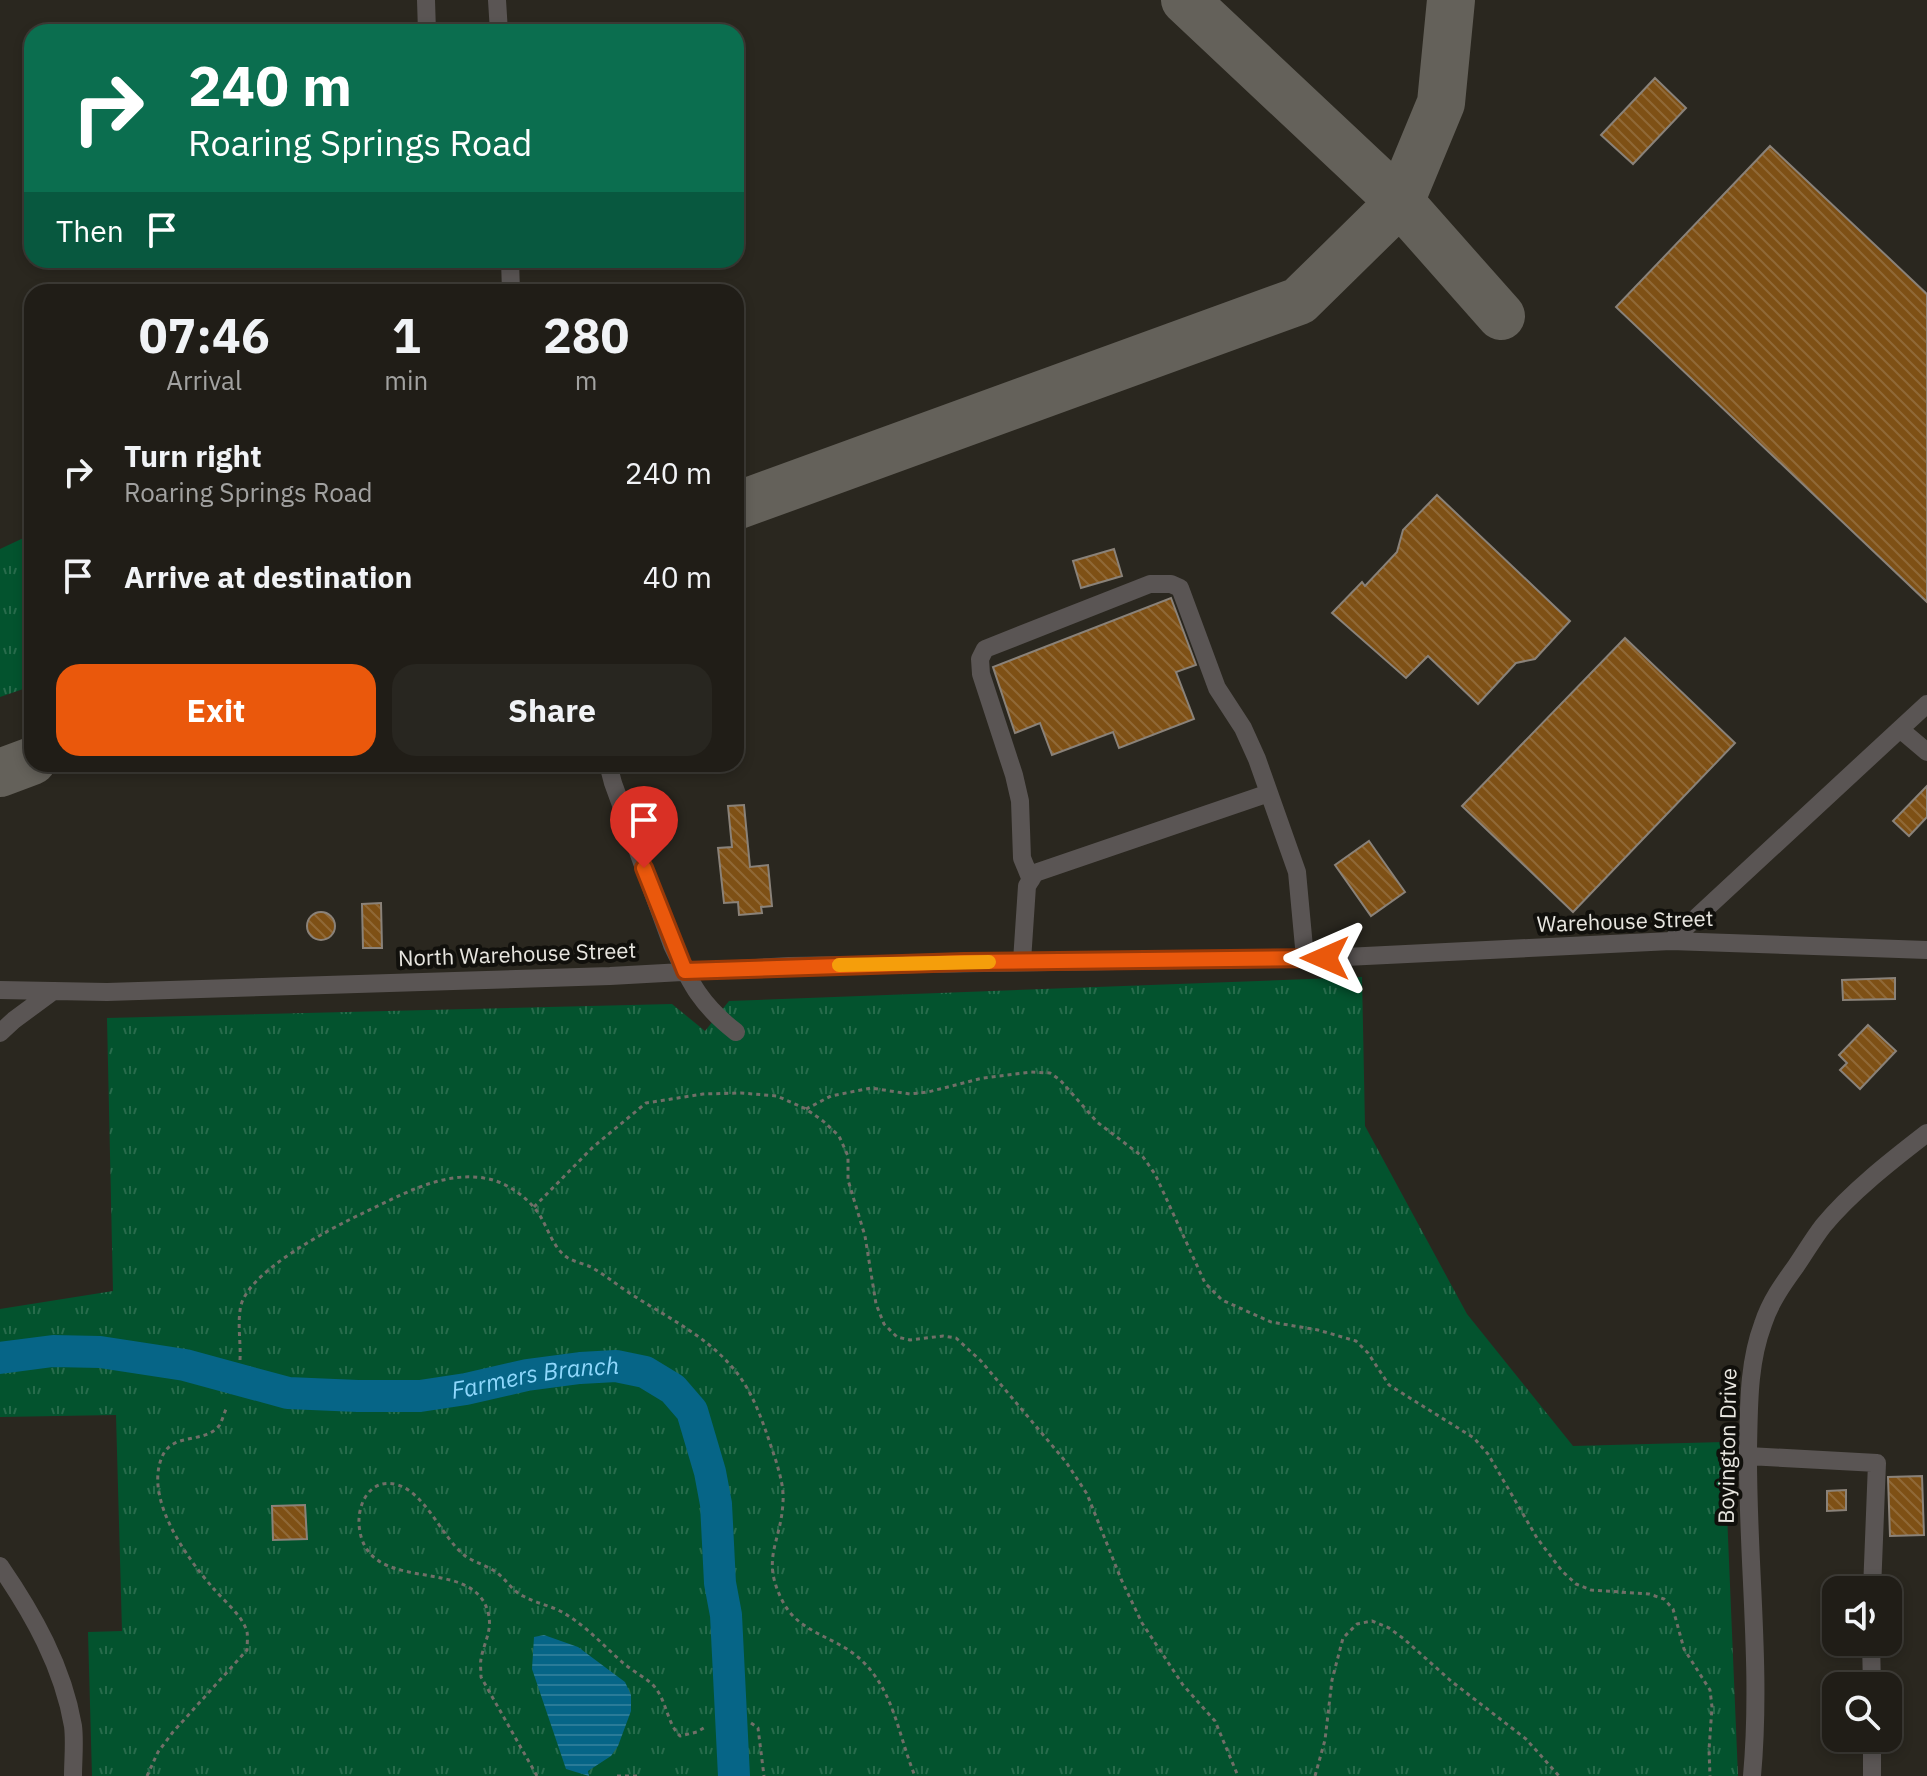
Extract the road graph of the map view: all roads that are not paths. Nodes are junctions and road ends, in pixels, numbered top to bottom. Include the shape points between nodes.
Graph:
1 (426, 0) edge
2 (497, 0) edge
3 (427, 24) edge
4 (498, 24) edge
5 (1927, 704) edge
6 (1901, 730) junction
7 (1927, 752) edge
8 (611, 772) edge
9 (1269, 793) junction
10 (1031, 880) junction
11 (1671, 941) junction
12 (1927, 950) edge
13 (1305, 958) junction
14 (1325, 958) joint
15 (1022, 961) junction
16 (685, 971) junction
17 (0, 990) edge
18 (52, 992) junction
19 (736, 1032) dead end
20 (0, 1033) edge
21 (1927, 1133) edge
22 (1748, 1456) junction
23 (0, 1566) edge
24 (1873, 1576) edge
25 (1872, 1752) edge
26 (73, 1776) edge
27 (1752, 1776) edge
28 (1872, 1776) edge

1 - 3 street
2 - 4 street
5 - 6 street
6 - 7 street
6 - 11 street
8 - 16 street
9 - 10 street via 1035,873
9 - 10 street via 1243,728 1217,688 1180,588 1150,584 985,649 980,659 1020,801 1022,858
9 - 13 street via 1297,872
10 - 15 street
11 - 12 street, Warehouse Street
11 - 14 street, Warehouse Street
13 - 14 street, North Warehouse Street
13 - 15 street, North Warehouse Street
15 - 16 street, North Warehouse Street
16 - 18 street, North Warehouse Street
16 - 19 street via 695,992
17 - 18 street, North Warehouse Street
18 - 20 street
21 - 22 street, Boyington Drive via 1824,1225 1777,1293 1753,1358
22 - 24 street via 1877,1463
22 - 27 street, Boyington Drive via 1756,1651
23 - 26 street via 24,1601 64,1688 73,1728
25 - 28 street

